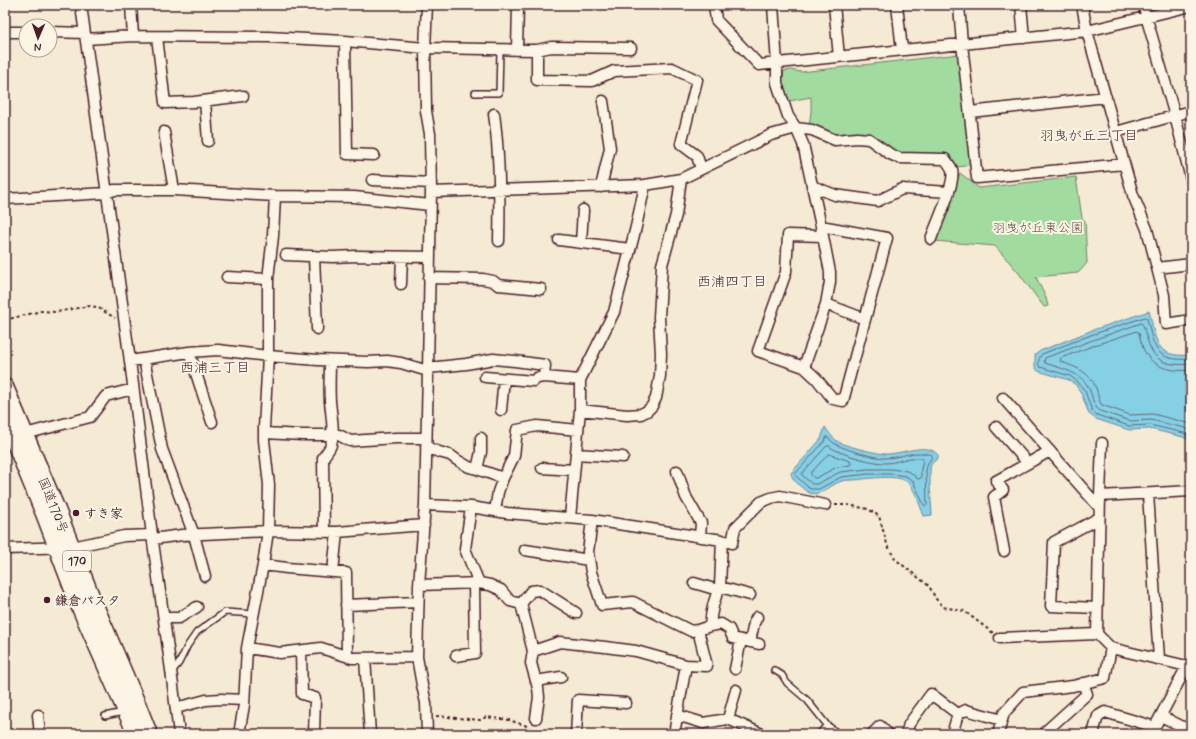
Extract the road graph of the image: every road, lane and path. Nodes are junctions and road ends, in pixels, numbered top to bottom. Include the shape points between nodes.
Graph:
1 (82, 5) edge
2 (131, 5) edge
3 (427, 5) edge
4 (518, 5) edge
5 (714, 5) edge
6 (773, 5) edge
7 (834, 5) edge
8 (897, 5) edge
9 (959, 5) edge
10 (1021, 5) edge
11 (1082, 5) edge
12 (1144, 5) edge
13 (1191, 6) edge
14 (1146, 16) junction
15 (1087, 31) junction
16 (5, 32) edge
17 (18, 32) edge
18 (58, 33) edge
19 (86, 36) junction
20 (133, 36) junction
21 (157, 36) junction
22 (1024, 38) junction
23 (345, 41) junction
24 (962, 44) junction
25 (425, 48) junction
26 (631, 48) dead end
27 (500, 50) junction
28 (517, 50) junction
29 (537, 50) junction
30 (902, 50) junction
31 (839, 57) junction
32 (777, 64) junction
33 (475, 93) dead end
34 (243, 96) dead end
35 (1106, 97) junction
36 (205, 101) junction
37 (603, 101) dead end
38 (1191, 110) edge
39 (970, 112) junction
40 (494, 114) dead end
41 (1175, 116) junction
42 (796, 128) junction
43 (164, 132) dead end
44 (1116, 132) junction
45 (208, 142) dead end
46 (374, 155) dead end
47 (1124, 164) junction
48 (701, 169) junction
49 (681, 179) junction
50 (1191, 179) edge
51 (372, 180) dead end
52 (645, 185) junction
53 (812, 186) junction
54 (431, 187) junction
55 (601, 187) junction
56 (500, 189) junction
57 (174, 190) junction
58 (949, 192) junction
59 (106, 193) junction
60 (275, 196) junction
61 (5, 199) edge
62 (430, 205) junction
63 (583, 210) dead end
64 (822, 231) junction
65 (931, 239) dead end
66 (558, 240) dead end
67 (499, 241) dead end
68 (581, 243) junction
69 (630, 249) junction
70 (286, 256) dead end
71 (314, 256) junction
72 (402, 257) junction
73 (430, 257) junction
74 (1191, 264) edge
75 (1157, 268) junction
76 (227, 277) dead end
77 (268, 278) junction
78 (429, 278) junction
79 (401, 284) dead end
80 (540, 288) dead end
81 (826, 304) junction
82 (865, 319) junction
83 (5, 320) edge
84 (1191, 320) edge
85 (124, 324) junction
86 (317, 330) dead end
87 (189, 352) junction
88 (268, 356) junction
89 (144, 359) junction
90 (130, 361) junction
91 (330, 361) junction
92 (804, 367) junction
93 (428, 369) junction
94 (485, 377) dead end
95 (544, 377) junction
96 (504, 379) junction
97 (580, 380) junction
98 (5, 387) edge
99 (133, 389) junction
100 (1003, 398) dead end
101 (501, 410) dead end
102 (580, 410) junction
103 (5, 419) edge
104 (212, 422) dead end
105 (996, 427) dead end
106 (578, 430) junction
107 (264, 433) junction
108 (25, 434) junction
109 (332, 435) junction
110 (481, 438) dead end
111 (426, 442) junction
112 (1102, 443) dead end
113 (1050, 452) junction
114 (576, 454) junction
115 (623, 457) dead end
116 (1028, 464) junction
117 (477, 468) junction
118 (542, 468) dead end
119 (574, 470) junction
120 (677, 471) dead end
121 (504, 478) junction
122 (1191, 491) edge
123 (1148, 494) junction
124 (1100, 496) junction
125 (424, 505) junction
126 (825, 505) joint
127 (471, 507) junction
128 (1100, 507) junction
129 (496, 511) junction
130 (570, 518) junction
131 (1099, 518) junction
132 (592, 520) junction
133 (424, 525) junction
134 (268, 531) junction
135 (324, 532) junction
136 (337, 532) junction
137 (194, 535) junction
138 (152, 537) junction
139 (700, 537) junction
140 (722, 540) junction
141 (64, 547) junction
142 (5, 549) edge
143 (525, 550) dead end
144 (1004, 551) dead end
145 (589, 560) junction
146 (263, 565) junction
147 (332, 572) junction
148 (205, 576) dead end
149 (477, 583) junction
150 (694, 583) dead end
151 (419, 585) junction
152 (719, 589) junction
153 (750, 595) dead end
154 (418, 602) junction
155 (520, 604) junction
156 (346, 605) junction
157 (197, 607) dead end
158 (1097, 608) junction
159 (576, 613) dead end
160 (254, 614) junction
161 (757, 617) dead end
162 (164, 618) junction
163 (710, 626) junction
164 (698, 630) junction
165 (1096, 634) junction
166 (1000, 638) joint
167 (750, 642) junction
168 (247, 648) junction
169 (1110, 648) junction
170 (301, 651) junction
171 (533, 651) junction
172 (347, 656) junction
173 (456, 656) dead end
174 (365, 658) junction
175 (417, 658) junction
176 (1159, 659) junction
177 (686, 665) junction
178 (1189, 667) edge
179 (735, 669) dead end
180 (171, 670) junction
181 (774, 670) dead end
182 (561, 677) dead end
183 (536, 681) junction
184 (1083, 684) junction
185 (736, 690) dead end
186 (244, 700) junction
187 (626, 704) dead end
188 (176, 708) junction
189 (126, 712) junction
190 (958, 714) junction
191 (427, 715) junction
192 (677, 715) junction
193 (38, 716) dead end
194 (105, 716) dead end
195 (1161, 716) junction
196 (536, 718) dead end
197 (728, 719) junction
198 (1002, 720) junction
199 (827, 725) junction
200 (835, 730) dead end
201 (1153, 730) edge
202 (1191, 731) edge
203 (759, 733) edge
204 (40, 734) edge
205 (136, 734) edge
206 (149, 734) edge
207 (179, 734) edge
208 (240, 734) edge
209 (314, 734) edge
210 (370, 734) edge
211 (427, 734) edge
212 (538, 734) edge
213 (576, 734) edge
214 (674, 734) edge
215 (819, 734) edge
216 (872, 734) edge
217 (888, 734) edge
218 (906, 734) edge
219 (952, 734) edge
220 (998, 734) edge
221 (1045, 734) edge
222 (1093, 734) edge

1 - 19 street
2 - 20 street
3 - 25 street
4 - 28 street
5 - 32 street via 716,20 759,65
6 - 32 street
7 - 31 street
8 - 30 street
9 - 24 street
10 - 22 street
11 - 15 street
12 - 14 street
13 - 14 street
14 - 15 street
14 - 41 street
15 - 22 street
15 - 35 street
16 - 17 street
18 - 19 street
19 - 20 street
19 - 59 street
20 - 21 street
21 - 23 street
21 - 36 street via 165,103
22 - 24 street
23 - 25 street
23 - 46 street via 347,154
24 - 30 street
24 - 39 street
25 - 27 street
25 - 54 street
26 - 29 street via 551,47
27 - 28 street
27 - 33 lane via 498,94
28 - 29 street
29 - 48 street via 538,80 592,81 614,71 672,68 697,80 681,144 697,156
30 - 31 street
31 - 32 street
32 - 42 street via 777,83 788,116
34 - 36 street
35 - 39 street
35 - 44 street
36 - 45 street
37 - 55 street via 610,148
38 - 41 street
39 - 47 street via 978,178
40 - 56 street
41 - 44 street
41 - 50 street
42 - 48 street via 771,135
42 - 53 street via 803,144
42 - 58 street via 812,130 835,140 869,139 899,158 945,159 952,169 953,178
43 - 57 street
44 - 47 street
47 - 75 street via 1147,229
48 - 49 street
49 - 52 street
49 - 102 street via 676,214 662,265 659,317 661,362 656,398 652,406 641,414
51 - 54 street
52 - 55 street
52 - 69 street
53 - 58 street via 835,195 878,201 902,189
53 - 64 street
54 - 56 street
54 - 62 street
55 - 56 street
56 - 67 street
57 - 59 street via 114,190
57 - 60 street
58 - 65 street
59 - 61 street
59 - 85 street
60 - 62 street via 354,197
60 - 77 street
62 - 73 street
63 - 68 street
64 - 81 street via 830,272
64 - 82 street via 887,238
64 - 92 street via 788,235 786,272 758,351
66 - 68 street
68 - 69 street
69 - 97 street via 614,312
70 - 71 street
71 - 72 street
71 - 86 street
72 - 73 street
72 - 79 street
73 - 78 street
74 - 75 street
75 - 84 street via 1164,295 1166,324
76 - 77 street
77 - 88 street
78 - 80 street via 483,279 498,285
78 - 93 street
81 - 82 street
81 - 92 street
82 - 92 street via 843,401 833,399
83 - 85 path via 41,311 56,312 90,306 97,307
85 - 90 street
87 - 88 street via 218,350
87 - 89 street
87 - 104 street
88 - 91 street
88 - 107 street
89 - 90 street
89 - 137 street via 162,450
90 - 99 street
91 - 93 street via 388,361
91 - 109 street
93 - 95 street via 493,359 515,360 545,364
93 - 111 street
94 - 96 street
95 - 96 street via 534,381
95 - 97 street
96 - 101 street
97 - 102 street
98 - 108 highway, 国道170号 / 170
99 - 108 street via 106,396 90,417
99 - 138 street
100 - 113 street
102 - 106 street
103 - 141 highway, 国道170号 / 170
105 - 116 street
106 - 114 street
106 - 121 street via 537,426 517,430 514,456
107 - 109 street
107 - 134 street via 269,485
108 - 141 highway, 国道170号 / 170
109 - 111 street via 339,435 350,441 396,438
109 - 135 street via 331,446 323,458
110 - 117 street
111 - 117 street via 439,452 450,455 469,467
111 - 125 street
112 - 124 street
113 - 116 street
113 - 128 street
114 - 115 street
114 - 119 street
116 - 144 street via 996,481 1003,490 994,497
117 - 121 street
118 - 119 street
119 - 130 street
120 - 139 street via 686,497 701,523
121 - 129 street via 498,492
122 - 123 street
123 - 124 street
123 - 176 street
124 - 128 street
125 - 127 street
125 - 133 street
126 - 140 street via 780,496 771,498 761,502 735,528 732,543
126 - 166 path via 848,505 868,509 879,516 887,544 895,559 929,586 943,607 964,611
127 - 129 street
127 - 149 street via 465,549
128 - 131 street
129 - 130 street
130 - 132 street
131 - 158 street
131 - 158 street via 1054,542 1051,606
132 - 139 street
132 - 145 street
133 - 136 street
133 - 151 street
134 - 135 street
134 - 137 street
134 - 146 street
135 - 136 street
136 - 147 street
137 - 138 street
137 - 148 street
138 - 141 street via 124,536
138 - 162 street
139 - 140 street
140 - 152 street
141 - 142 street
141 - 189 highway, 国道170号 / 170 via 78,602
141 - 206 highway, 国道170号 / 170 via 91,596
143 - 145 street
145 - 164 street via 602,605 633,602 691,631
146 - 147 street
146 - 160 street
147 - 156 street via 346,572
149 - 151 street
149 - 155 street via 501,590 510,601
149 - 173 street via 475,653
150 - 152 street
151 - 154 street
152 - 153 street
152 - 163 street
154 - 156 street
154 - 175 street
155 - 159 street via 531,591 540,590
155 - 171 street
156 - 172 street
157 - 162 street via 179,618
158 - 165 street
160 - 168 street
160 - 180 lane via 225,612 197,632 179,663
161 - 167 street
162 - 180 street
163 - 164 street
163 - 167 street via 721,624 729,629 733,638
164 - 177 street via 707,666
165 - 166 street
165 - 169 street
167 - 179 street
168 - 170 street via 280,653
168 - 186 street
169 - 176 street
169 - 184 street via 1104,678
170 - 172 street via 321,648
170 - 209 street via 302,694 315,698
171 - 177 street via 560,642 605,646 636,651
171 - 183 street via 531,663
172 - 174 street
174 - 175 street
174 - 210 street
175 - 191 street
176 - 178 street
177 - 192 street
178 - 195 street
180 - 188 street
181 - 199 lane via 807,700
182 - 183 street
183 - 196 street via 539,697
184 - 198 street via 1022,692 1004,713
184 - 221 street via 1087,694
185 - 197 street
186 - 188 street via 221,698
186 - 208 street
187 - 213 street via 578,700
188 - 207 street
189 - 194 lane
189 - 205 highway, 国道170号 / 170
190 - 198 street via 966,710
190 - 218 street via 931,694 909,724
190 - 219 street
191 - 211 street
191 - 212 path via 509,720 527,726
192 - 197 street via 702,723
192 - 214 street
193 - 204 street
195 - 201 street
195 - 202 street
197 - 203 street
198 - 220 street
199 - 200 lane
199 - 215 lane
201 - 222 street via 1105,712 1098,716
216 - 217 street via 880,726

